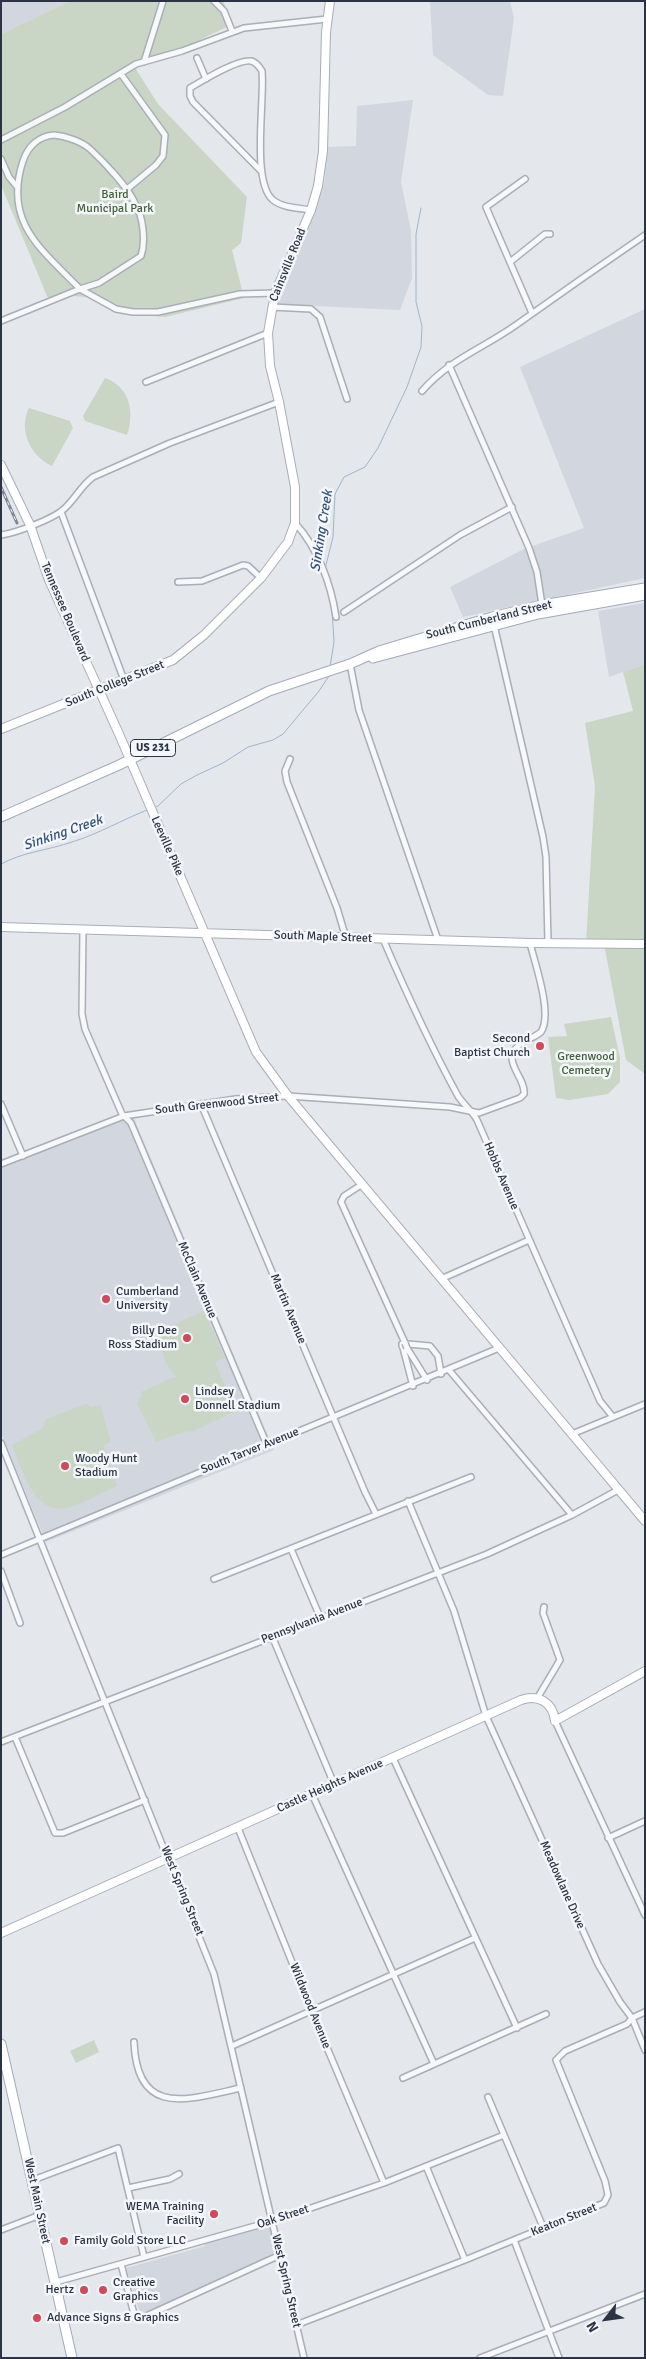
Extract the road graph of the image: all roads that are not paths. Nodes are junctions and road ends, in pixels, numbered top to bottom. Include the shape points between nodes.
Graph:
1 (163, 1) edge
2 (214, 1) edge
3 (330, 1) edge
4 (327, 19) junction
5 (232, 32) junction
6 (197, 58) dead end
7 (144, 62) junction
8 (120, 74) junction
9 (206, 79) junction
10 (1, 140) edge
11 (1, 159) edge
12 (261, 171) junction
13 (525, 179) dead end
14 (18, 188) junction
15 (126, 190) junction
16 (311, 210) junction
17 (550, 234) dead end
18 (645, 236) edge
19 (510, 262) junction
20 (80, 289) junction
21 (275, 293) junction
22 (272, 307) junction
23 (532, 313) junction
24 (1, 321) edge
25 (268, 334) junction
26 (449, 365) junction
27 (146, 382) dead end
28 (422, 391) dead end
29 (347, 399) dead end
30 (279, 402) junction
31 (1, 465) edge
32 (512, 507) junction
33 (61, 512) junction
34 (295, 523) junction
35 (30, 525) junction
36 (1, 535) edge
37 (261, 578) junction
38 (178, 582) dead end
39 (645, 588) edge
40 (645, 595) edge
41 (542, 605) junction
42 (344, 612) dead end
43 (336, 617) dead end
44 (493, 621) junction
45 (347, 665) junction
46 (124, 680) junction
47 (99, 690) junction
48 (1, 730) edge
49 (290, 759) dead end
50 (130, 760) junction
51 (1, 817) edge
52 (1, 928) edge
53 (83, 930) junction
54 (203, 934) junction
55 (346, 938) junction
56 (383, 939) junction
57 (438, 940) junction
58 (530, 943) junction
59 (548, 944) junction
60 (645, 944) edge
61 (288, 1096) junction
62 (1, 1104) edge
63 (201, 1104) junction
64 (472, 1111) junction
65 (124, 1116) junction
66 (23, 1156) junction
67 (1, 1164) edge
68 (361, 1184) junction
69 (529, 1240) junction
70 (442, 1279) junction
71 (405, 1346) junction
72 (499, 1348) junction
73 (449, 1370) junction
74 (441, 1374) junction
75 (427, 1380) junction
76 (414, 1386) junction
77 (645, 1404) edge
78 (333, 1417) junction
79 (613, 1417) junction
80 (572, 1434) junction
81 (1, 1442) edge
82 (267, 1445) junction
83 (471, 1477) dead end
84 (618, 1490) junction
85 (408, 1501) junction
86 (376, 1514) junction
87 (572, 1515) junction
88 (645, 1522) edge
89 (40, 1538) junction
90 (292, 1548) junction
91 (1, 1556) edge
92 (1, 1571) edge
93 (439, 1573) junction
94 (214, 1578) dead end
95 (544, 1607) dead end
96 (320, 1617) junction
97 (20, 1623) dead end
98 (272, 1636) junction
99 (645, 1671) edge
100 (538, 1697) junction
101 (103, 1702) junction
102 (486, 1716) junction
103 (556, 1721) junction
104 (15, 1737) junction
105 (1, 1742) edge
106 (393, 1758) junction
107 (334, 1784) junction
108 (312, 1794) junction
109 (145, 1800) junction
110 (645, 1821) edge
111 (238, 1828) junction
112 (608, 1838) junction
113 (170, 1859) junction
114 (645, 1895) edge
115 (637, 1898) junction
116 (645, 1915) edge
117 (1, 1933) edge
118 (475, 1938) junction
119 (394, 1974) junction
120 (312, 2012) junction
121 (645, 2012) edge
122 (546, 2014) dead end
123 (632, 2018) junction
124 (516, 2028) junction
125 (134, 2042) dead end
126 (1, 2044) edge
127 (232, 2046) junction
128 (645, 2050) edge
129 (434, 2064) junction
130 (403, 2078) dead end
131 (241, 2088) junction
132 (488, 2097) dead end
133 (504, 2135) junction
134 (426, 2166) junction
135 (178, 2174) dead end
136 (33, 2180) junction
137 (384, 2183) junction
138 (128, 2188) junction
139 (40, 2215) junction
140 (272, 2221) junction
141 (543, 2227) junction
142 (1, 2230) edge
143 (514, 2240) junction
144 (280, 2254) junction
145 (144, 2257) junction
146 (465, 2260) junction
147 (121, 2264) junction
148 (56, 2282) junction
149 (645, 2294) edge
150 (296, 2324) junction
151 (550, 2330) junction
152 (483, 2357) edge
153 (72, 2358) edge
154 (304, 2358) edge
155 (559, 2358) edge

1 - 7 street
2 - 5 street via 224,11
3 - 4 street, Cainsville Road
4 - 5 street
4 - 16 street, Cainsville Road via 322,151
5 - 7 street
6 - 9 street
7 - 8 street
8 - 10 street
8 - 15 street via 165,135 163,156 156,166
9 - 12 street via 190,88 193,102
9 - 12 street via 249,60 262,71
11 - 14 street
12 - 16 street via 272,200 281,205
13 - 19 street via 486,207
14 - 15 street via 27,152 38,140 54,135 89,148
14 - 20 street via 18,209 29,235
15 - 20 street via 139,211 144,248 142,256 99,283
16 - 21 street, Cainsville Road
17 - 19 street via 544,234
18 - 23 street
19 - 23 street
20 - 21 street via 116,309 133,312 158,312 240,294
20 - 24 street
21 - 22 street, Cainsville Road
22 - 25 street, Cainsville Road
22 - 29 street via 311,309 320,317
23 - 26 street
25 - 27 street
25 - 30 street, Cainsville Road via 270,366
26 - 28 street
26 - 32 street
30 - 33 street via 170,443 93,477
30 - 34 street, Cainsville Road via 295,486
31 - 35 street, Tennessee Boulevard
32 - 41 street via 534,563
32 - 42 street via 460,535
33 - 35 street
33 - 46 street
34 - 37 street, Cainsville Road via 288,542
34 - 43 street via 317,556 333,598
35 - 36 street
35 - 47 street, Tennessee Boulevard via 49,580
37 - 38 street via 243,565 202,581
37 - 46 street, South College Street via 174,660
39 - 41 main road, South Cumberland Street / US 231
40 - 44 main road, South Cumberland Street / US 231
41 - 44 main road, South Cumberland Street / US 231
44 - 45 main road, South Cumberland Street / US 231 via 410,641
44 - 59 street via 543,836
45 - 50 main road, South Cumberland Street / US 231 via 261,695
45 - 57 street via 359,710
46 - 47 street, South College Street
47 - 48 street, South College Street
47 - 50 street, Tennessee Boulevard
49 - 55 street via 285,771 287,782
50 - 51 main road, South Cumberland Street / US 231
50 - 54 street, Leeville Pike
52 - 53 street, South Maple Street
53 - 54 street, South Maple Street
53 - 65 street, McClain Avenue via 82,1014
54 - 55 street, South Maple Street
54 - 61 street, Leeville Pike via 256,1052
55 - 56 street, South Maple Street
56 - 57 street, South Maple Street
56 - 64 street, Hobbs Avenue via 423,1028 460,1099
57 - 58 street, South Maple Street
58 - 59 street, South Maple Street
58 - 64 street, South Greenwood Street via 545,1020 541,1032 519,1045 512,1055 524,1094 479,1113
59 - 60 street, South Maple Street
61 - 63 street, South Greenwood Street
61 - 64 street, South Greenwood Street
61 - 68 street, Leeville Pike
62 - 66 street
63 - 65 street, South Greenwood Street
63 - 78 street, Martin Avenue
64 - 69 street, Hobbs Avenue
65 - 66 street, South Greenwood Street
65 - 82 street, McClain Avenue via 131,1123
66 - 67 street, South Greenwood Street
68 - 70 street, Leeville Pike
68 - 71 street via 341,1202
69 - 70 street
69 - 79 street, Hobbs Avenue via 600,1400
70 - 72 street, Leeville Pike
71 - 74 street via 433,1348
71 - 75 street
71 - 76 street
72 - 73 street, South Tarver Avenue
72 - 80 street, Leeville Pike
73 - 74 street, South Tarver Avenue
73 - 87 street
74 - 75 street, South Tarver Avenue
75 - 76 street, South Tarver Avenue
76 - 78 street, South Tarver Avenue
77 - 79 street
78 - 82 street, South Tarver Avenue
78 - 86 street, Martin Avenue
79 - 80 street
80 - 84 street, Leeville Pike
81 - 89 street, West Spring Street
82 - 89 street, South Tarver Avenue
83 - 85 street
84 - 87 street, Pennsylvania Avenue
84 - 88 street, Leeville Pike
85 - 86 street
85 - 93 street
86 - 90 street
87 - 93 street, Pennsylvania Avenue
89 - 91 street, South Tarver Avenue
89 - 101 street, West Spring Street
90 - 94 street
90 - 96 street
92 - 97 street
93 - 96 street, Pennsylvania Avenue
93 - 102 street
95 - 100 street via 543,1613 560,1660
96 - 98 street, Pennsylvania Avenue
98 - 101 street, Pennsylvania Avenue
98 - 107 street
99 - 103 street
100 - 102 street, Castle Heights Avenue via 528,1697
100 - 103 street via 551,1708
101 - 104 street, Pennsylvania Avenue
101 - 109 street, West Spring Street
102 - 106 street, Castle Heights Avenue
102 - 123 street, Meadowlane Drive via 598,1964
103 - 112 street
104 - 105 street, Pennsylvania Avenue
104 - 109 street via 55,1832 63,1833
106 - 107 street, Castle Heights Avenue
106 - 118 street
107 - 108 street, Castle Heights Avenue
108 - 111 street, Castle Heights Avenue
108 - 119 street
109 - 113 street, West Spring Street
110 - 112 street
111 - 113 street, Castle Heights Avenue
111 - 120 street, Wildwood Avenue
112 - 115 street
113 - 117 street, Castle Heights Avenue
113 - 127 street, West Spring Street via 214,1974
114 - 115 street
115 - 116 street
118 - 119 street
118 - 124 street
119 - 120 street
119 - 129 street
120 - 127 street
120 - 137 street, Wildwood Avenue
121 - 123 street
122 - 124 street
123 - 128 street, Meadowlane Drive
123 - 141 street, Keaton Street via 627,2024 557,2057 556,2064 608,2195 607,2200 598,2206
124 - 129 street
125 - 131 street via 142,2080 162,2097 181,2100
126 - 136 main road, West Main Street
127 - 131 street, West Spring Street
129 - 130 street
131 - 140 street, West Spring Street
132 - 133 street
133 - 134 street, Oak Street
133 - 141 street
134 - 137 street, Oak Street
134 - 146 street
135 - 138 street
136 - 138 street via 118,2148
136 - 139 main road, West Main Street
137 - 140 street, Oak Street
138 - 145 street
139 - 142 street
139 - 148 main road, West Main Street
140 - 144 street, West Spring Street
140 - 145 street, Oak Street
141 - 143 street, Keaton Street
143 - 146 street, Keaton Street
143 - 151 street
144 - 147 street via 142,2318 134,2314
144 - 150 street, West Spring Street
145 - 147 street, Oak Street
146 - 150 street, Keaton Street
147 - 148 street, Oak Street
148 - 153 main road, West Main Street
149 - 151 street
150 - 154 street, West Spring Street
151 - 152 street
151 - 155 street

